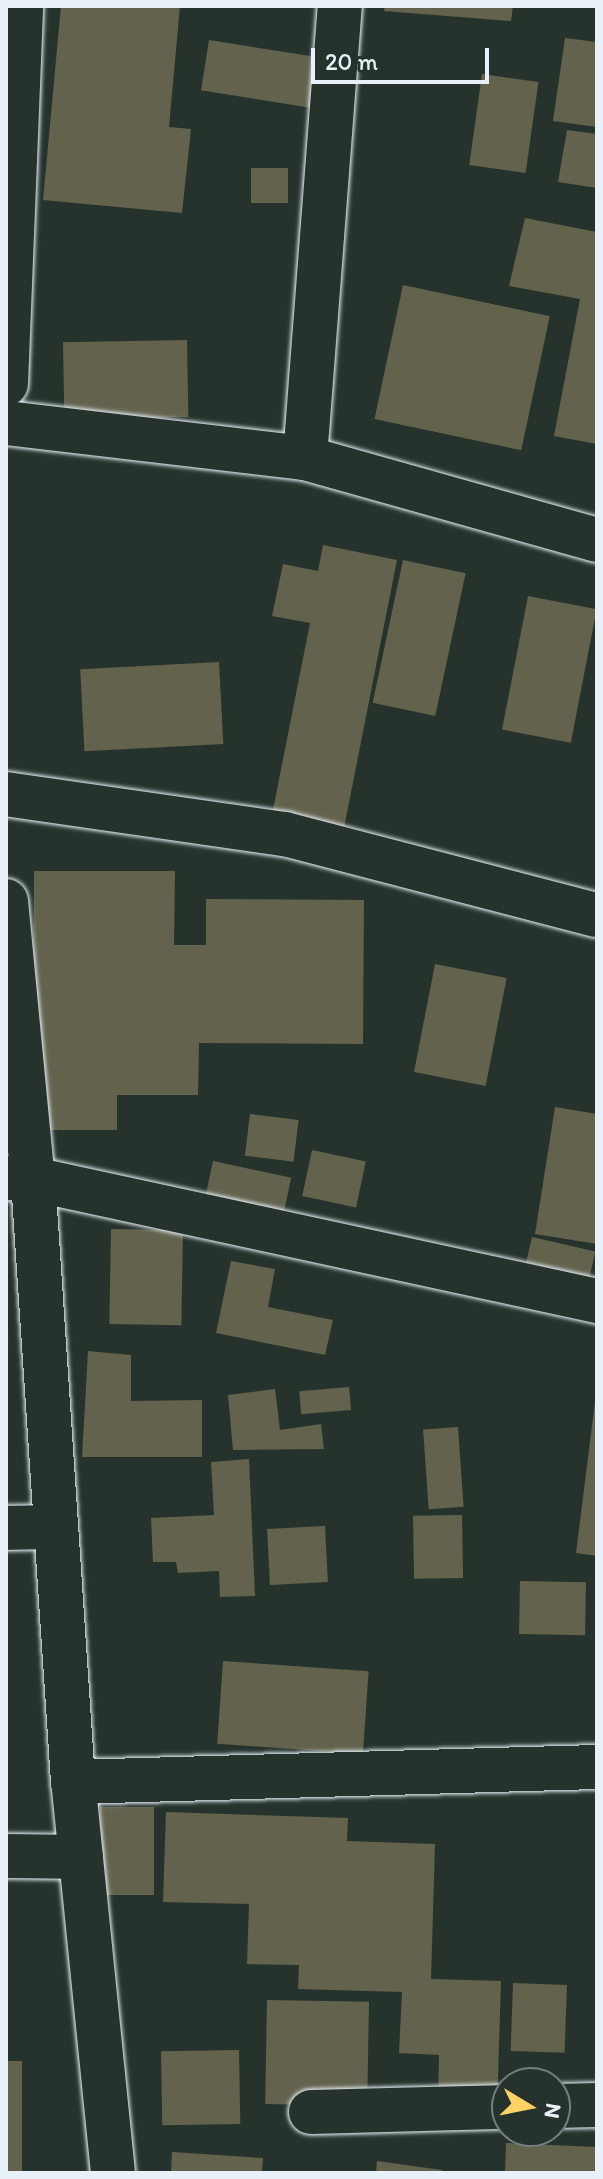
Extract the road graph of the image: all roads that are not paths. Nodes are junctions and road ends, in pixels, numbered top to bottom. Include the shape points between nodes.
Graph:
1 (21, 6) edge
2 (340, 6) edge
3 (6, 384) edge
4 (6, 423) edge
5 (305, 458) junction
6 (597, 540) edge
7 (6, 794) edge
8 (6, 901) edge
9 (597, 915) edge
10 (20, 1178) edge
11 (597, 1301) edge
12 (56, 1527) junction
13 (6, 1528) edge
14 (597, 1767) edge
15 (73, 1782) junction
16 (6, 1856) edge
17 (81, 1857) junction
18 (597, 2105) edge
19 (571, 2106) edge
20 (491, 2107) edge
21 (311, 2112) dead end
22 (113, 2173) edge

1 - 3 street
2 - 5 street
4 - 5 street
5 - 6 street
7 - 9 street via 285,834
8 - 10 street
10 - 11 street
10 - 12 street
12 - 13 street
12 - 15 street
14 - 15 street
15 - 17 street
16 - 17 street
17 - 22 street
18 - 19 street
20 - 21 street

